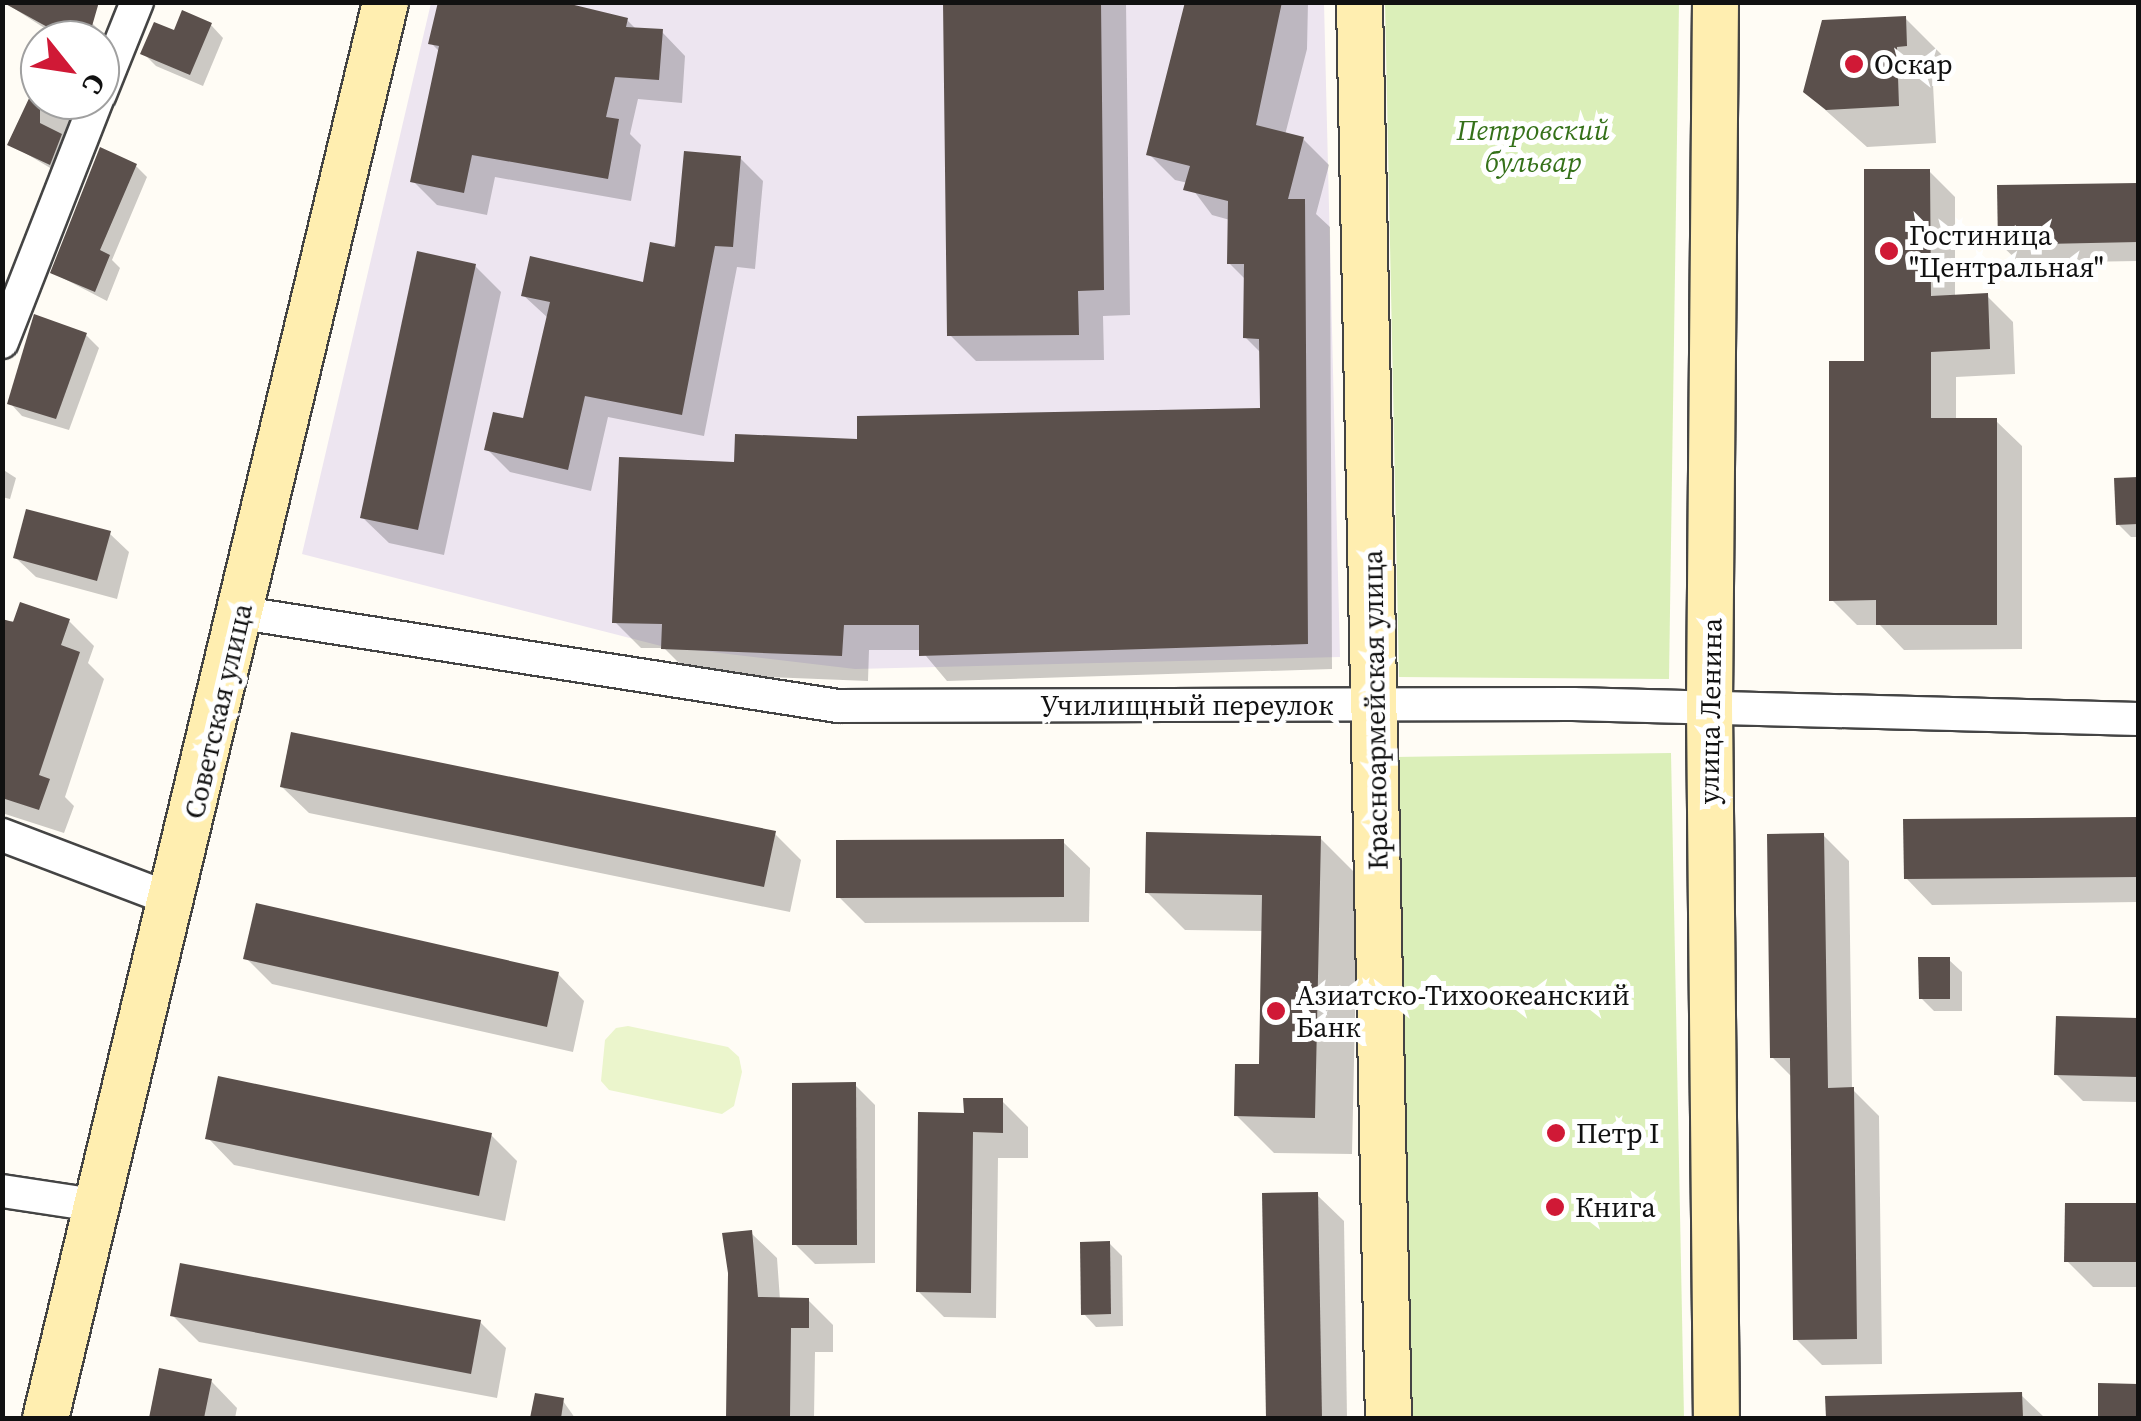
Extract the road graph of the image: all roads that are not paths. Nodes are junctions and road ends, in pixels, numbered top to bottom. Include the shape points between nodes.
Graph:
1 (137, 2) edge
2 (385, 2) edge
3 (1359, 2) edge
4 (1714, 2) edge
5 (120, 44) edge
6 (90, 120) edge
7 (2, 342) edge
8 (242, 614) junction
9 (1375, 705) junction
10 (1709, 707) junction
11 (2138, 719) edge
12 (2, 834) edge
13 (173, 900) junction
14 (2, 1191) edge
15 (95, 1205) junction
16 (45, 1418) edge
17 (1388, 1418) edge
18 (1716, 1418) edge

1 - 5 street
2 - 8 main road, Советская улица
3 - 9 main road, Красноармейская улица
4 - 10 main road, улица Ленина
6 - 7 street
8 - 9 street, Училищный переулок via 838,706
8 - 13 main road, Советская улица
9 - 10 street, Училищный переулок
9 - 17 main road, Красноармейская улица
10 - 11 street, Училищный переулок
10 - 18 main road, улица Ленина
12 - 13 street
13 - 15 main road, Советская улица
14 - 15 street
15 - 16 main road, Советская улица

